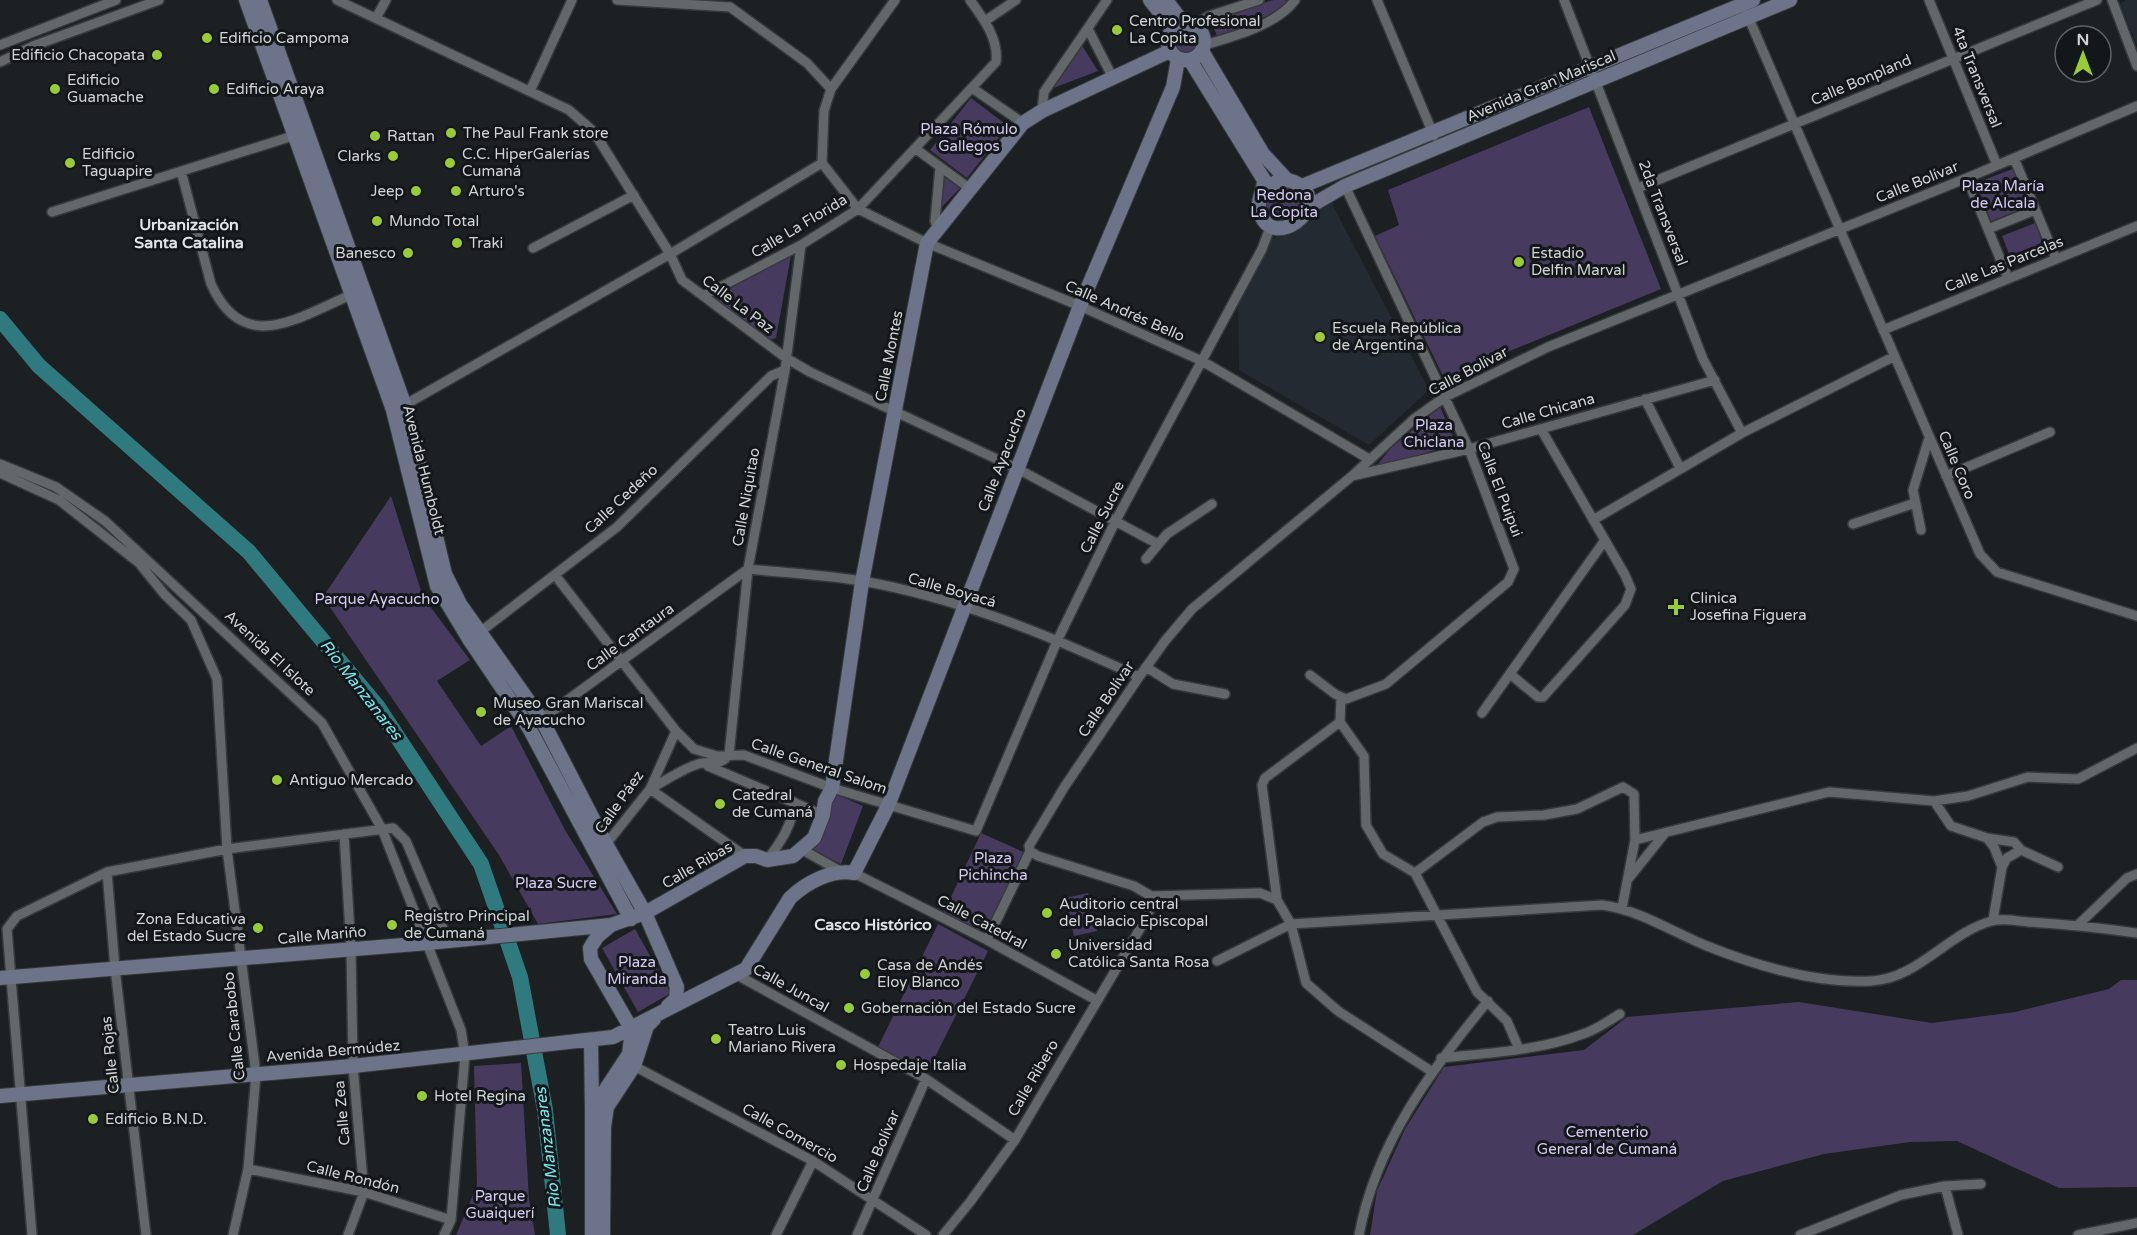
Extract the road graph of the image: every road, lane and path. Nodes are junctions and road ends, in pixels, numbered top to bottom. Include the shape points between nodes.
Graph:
1 (116, 0) edge
2 (159, 0) edge
3 (235, 0) edge
4 (246, 0) edge
5 (260, 0) edge
6 (266, 0) edge
7 (337, 0) edge
8 (386, 0) edge
9 (572, 0) edge
10 (617, 0) edge
11 (895, 0) edge
12 (970, 0) edge
13 (1016, 0) edge
14 (1107, 0) edge
15 (1150, 0) edge
16 (1166, 0) edge
17 (1259, 0) edge
18 (1295, 0) edge
19 (1377, 0) edge
20 (1564, 0) edge
21 (1790, 0) edge
22 (1929, 0) edge
23 (2097, 0) edge
24 (2112, 0) edge
25 (1746, 1) edge
26 (728, 4) edge
27 (1749, 17) junction
28 (376, 18) junction
29 (261, 20) junction
30 (985, 21) junction
31 (1184, 26) junction
32 (1088, 29) junction
33 (0, 45) edge
34 (1203, 48) junction
35 (1179, 57) junction
36 (1953, 58) junction
37 (0, 62) edge
38 (2137, 66) edge
39 (1591, 68) junction
40 (1113, 78) junction
41 (1596, 83) junction
42 (972, 88) junction
43 (831, 89) junction
44 (530, 91) junction
45 (2137, 106) edge
46 (1042, 111) junction
47 (1023, 123) junction
48 (1796, 123) junction
49 (301, 133) junction
50 (1436, 140) junction
51 (916, 149) junction
52 (2014, 158) junction
53 (822, 163) junction
54 (1997, 165) junction
55 (940, 167) junction
56 (181, 171) junction
57 (1968, 178) junction
58 (1287, 180) junction
59 (1344, 186) junction
60 (1300, 187) junction
61 (969, 188) junction
62 (1638, 188) junction
63 (1264, 190) junction
64 (634, 195) junction
65 (1307, 208) junction
66 (858, 209) junction
67 (2035, 210) junction
68 (52, 213) dead end
69 (1271, 225) junction
70 (2137, 226) edge
71 (938, 229) junction
72 (1988, 229) junction
73 (1839, 230) junction
74 (927, 243) junction
75 (801, 245) junction
76 (533, 248) dead end
77 (670, 254) junction
78 (2056, 259) junction
79 (2008, 278) junction
80 (351, 295) junction
81 (1679, 295) junction
82 (704, 296) junction
83 (1080, 306) junction
84 (1883, 330) junction
85 (1893, 357) junction
86 (786, 358) junction
87 (1202, 362) junction
88 (785, 370) junction
89 (1715, 380) junction
90 (1445, 397) junction
91 (1645, 399) junction
92 (399, 408) junction
93 (896, 410) junction
94 (1541, 429) junction
95 (2050, 432) dead end
96 (1742, 433) junction
97 (1929, 438) junction
98 (1469, 449) junction
99 (1369, 459) junction
100 (0, 464) edge
101 (1016, 468) junction
102 (1680, 468) junction
103 (0, 473) edge
104 (1352, 476) junction
105 (1946, 476) junction
106 (1915, 503) junction
107 (1212, 504) dead end
108 (1593, 520) junction
109 (1115, 522) junction
110 (1853, 524) dead end
111 (1921, 530) dead end
112 (1605, 540) junction
113 (1156, 543) junction
114 (1146, 559) dead end
115 (748, 569) junction
116 (555, 575) junction
117 (862, 582) junction
118 (966, 608) junction
119 (2137, 616) edge
120 (474, 635) junction
121 (1058, 639) junction
122 (621, 661) junction
123 (1146, 667) junction
124 (1510, 674) junction
125 (1310, 675) dead end
126 (1139, 677) junction
127 (1225, 694) dead end
128 (1341, 697) junction
129 (1482, 713) dead end
130 (542, 720) junction
131 (1340, 722) junction
132 (530, 728) junction
133 (676, 731) junction
134 (2137, 748) edge
135 (729, 755) junction
136 (700, 763) junction
137 (832, 788) junction
138 (650, 789) junction
139 (1934, 801) junction
140 (794, 802) junction
141 (888, 806) junction
142 (823, 815) junction
143 (382, 829) junction
144 (976, 831) joint
145 (1665, 832) junction
146 (344, 834) junction
147 (1987, 838) junction
148 (1635, 840) junction
149 (227, 849) junction
150 (801, 849) junction
151 (602, 850) junction
152 (2021, 850) junction
153 (1030, 851) junction
154 (745, 856) junction
155 (767, 860) junction
156 (2002, 867) junction
157 (2058, 867) dead end
158 (107, 872) junction
159 (847, 872) junction
160 (1414, 873) junction
161 (2137, 874) edge
162 (1627, 880) junction
163 (1151, 896) junction
164 (1277, 900) junction
165 (1622, 908) junction
166 (645, 913) junction
167 (1435, 916) junction
168 (632, 919) junction
169 (1993, 920) junction
170 (1290, 924) junction
171 (611, 925) junction
172 (2078, 925) junction
173 (2137, 933) edge
174 (448, 940) junction
175 (987, 940) junction
176 (428, 943) junction
177 (351, 949) junction
178 (242, 958) junction
179 (1217, 962) dead end
180 (115, 968) junction
181 (737, 975) junction
182 (5, 977) edge
183 (1096, 1000) junction
184 (1488, 1001) junction
185 (661, 1011) junction
186 (1620, 1014) dead end
187 (632, 1030) junction
188 (586, 1042) junction
189 (1519, 1049) junction
190 (465, 1055) junction
191 (1441, 1058) junction
192 (353, 1066) junction
193 (634, 1066) junction
194 (1431, 1071) junction
195 (256, 1074) junction
196 (926, 1079) junction
197 (128, 1085) junction
198 (22, 1094) junction
199 (0, 1096) edge
200 (592, 1110) junction
201 (1015, 1140) junction
202 (813, 1161) junction
203 (248, 1169) junction
204 (1981, 1184) dead end
205 (1946, 1186) junction
206 (364, 1192) junction
207 (873, 1200) junction
208 (451, 1220) junction
209 (2137, 1223) edge
210 (32, 1235) edge
211 (146, 1235) edge
212 (233, 1235) edge
213 (348, 1235) edge
214 (444, 1235) edge
215 (592, 1235) edge
216 (603, 1235) edge
217 (776, 1235) edge
218 (857, 1235) edge
219 (926, 1235) edge
220 (943, 1235) edge
221 (1359, 1235) edge
222 (1800, 1235) edge
223 (1958, 1235) edge
224 (2078, 1235) edge

1 - 33 street
2 - 37 street
3 - 29 street
4 - 29 street, Avenida Humboldt
5 - 29 street, Avenida Humboldt
6 - 29 street
7 - 28 street, Calle La Paz
8 - 28 street
9 - 44 street
10 - 26 street
11 - 43 street
12 - 30 street
13 - 30 street
14 - 32 street
15 - 31 street
16 - 31 street
17 - 31 street
18 - 34 street via 1282,13 1259,25
19 - 50 street
20 - 39 street, 2da Transversal
21 - 27 street, Avenida Gran Mariscal
22 - 36 street, 4ta Transversal
23 - 36 street, Calle Bonpland
24 - 38 street
25 - 27 street, Calle Coro
25 - 39 street, Avenida Gran Mariscal
26 - 43 street via 807,63
27 - 41 street, Avenida Gran Mariscal
27 - 48 street, Calle Coro
28 - 44 street, Calle La Paz
29 - 49 street, Avenida Humboldt
30 - 42 street, Calle La Florida via 996,46 996,62
31 - 34 street via 1202,34
31 - 35 street, Calle Ayacucho via 1167,39
32 - 40 street
32 - 46 street via 1044,93
34 - 35 street, Calle Montes
34 - 58 street via 1263,154
35 - 40 street, Calle Montes
35 - 63 street via 1264,180
35 - 83 street, Calle Ayacucho via 1173,87
36 - 48 street, Calle Bonpland
36 - 54 street, 4ta Transversal
39 - 41 street, 2da Transversal
39 - 50 street, Avenida Gran Mariscal
40 - 46 street, Calle Montes
41 - 50 street, Avenida Gran Mariscal
41 - 62 street, 2da Transversal
42 - 47 street
42 - 51 street, Calle La Florida
43 - 53 street via 824,111
44 - 64 street, Calle La Paz via 569,110 594,132
45 - 52 street, Calle Bolívar
46 - 47 street, Calle Montes
47 - 61 street, Calle Montes
48 - 62 street, Calle Bonpland
48 - 73 street, Calle Coro
49 - 56 street
49 - 80 street, Avenida Humboldt
49 - 92 street, Avenida Humboldt
50 - 59 street, Avenida Gran Mariscal
50 - 60 street, Avenida Gran Mariscal
51 - 55 street
51 - 66 street, Calle La Florida
52 - 54 street, Calle Bolívar
52 - 67 street
53 - 66 street
53 - 77 street
54 - 57 street, Calle Bolívar
55 - 61 street
55 - 71 street via 935,221
56 - 68 street
56 - 80 street via 211,285 219,302 235,317 250,325 270,328
57 - 72 street
57 - 73 street, Calle Bolívar
58 - 60 street
58 - 63 street via 1274,182
59 - 65 street, Avenida Gran Mariscal
59 - 90 street, Calle El Puipui
60 - 65 street
61 - 71 street, Calle Montes
62 - 81 street, 2da Transversal
63 - 69 street via 1260,209
64 - 76 street
64 - 77 street, Calle La Paz
65 - 69 street via 1296,224 1284,228
66 - 74 street, Calle Andrés Bello
66 - 75 street, Calle La Florida
67 - 72 street
67 - 78 street
69 - 87 street, Calle Sucre
70 - 78 street, Calle Las Parcelas
71 - 74 street, Calle Montes
72 - 79 street
73 - 81 street, Calle Bolívar
73 - 84 street, Calle Coro
74 - 83 street, Calle Andrés Bello
74 - 93 street, Calle Montes
75 - 82 street, Calle La Florida
75 - 86 street, Calle Niquitao
77 - 82 street, Calle La Paz via 682,280
77 - 92 street
78 - 79 street, Calle Las Parcelas
79 - 84 street, Calle Las Parcelas
80 - 92 street, Avenida Humboldt
81 - 89 street, 2da Transversal
81 - 90 street, Calle Bolívar via 1548,347
82 - 86 street, Calle La Paz
83 - 87 street, Calle Andrés Bello
83 - 101 street, Calle Ayacucho
84 - 85 street, Calle Coro
85 - 96 street
85 - 97 street, Calle Coro
86 - 88 street, Calle Niquitao
86 - 93 street, Calle La Paz via 840,387
87 - 99 street, Calle Andrés Bello
87 - 109 street, Calle Sucre
88 - 115 street, Calle Niquitao
88 - 116 street, Calle Cedeño via 771,376 617,527
89 - 91 street, Calle Chicana
89 - 96 street, 2da Transversal
90 - 98 street, Calle El Puipui
90 - 99 street, Calle Bolívar
91 - 94 street, Calle Chicana
91 - 102 street
92 - 120 street, Avenida Humboldt via 437,586
93 - 101 street, Calle La Paz
93 - 117 street, Calle Montes
94 - 98 street, Calle Chicana
94 - 108 street
95 - 105 street
96 - 102 street
97 - 105 street, Calle Coro
97 - 106 street via 1913,490
98 - 104 street, Calle Chicana
98 - 128 street, Calle El Puipui via 1513,575 1386,684 1346,699
99 - 104 street, Calle Bolívar
100 - 143 street, Avenida El Islote via 56,487 105,521 310,711 322,723
101 - 109 street, Calle La Paz
101 - 118 street, Calle Ayacucho
102 - 108 street
103 - 149 street via 59,500 139,563 191,620 216,679
104 - 123 street, Calle Bolívar via 1192,609
105 - 119 street, Calle Coro via 1974,544 1997,572
106 - 110 street
106 - 111 street
107 - 113 street
108 - 112 street
109 - 113 street, Calle La Paz
109 - 121 street, Calle Sucre
112 - 124 street
112 - 124 street via 1631,589 1625,604 1543,696 1538,697
113 - 114 street
115 - 117 street, Calle Boyacá
115 - 122 street, Calle Cantaura
115 - 135 street, Calle Niquitao
116 - 120 street, Calle Cedeño
116 - 122 street, Calle General Salom
117 - 118 street, Calle Boyacá
117 - 137 street, Calle Montes
118 - 121 street, Calle Boyacá
118 - 141 street, Calle Ayacucho
120 - 130 street, Avenida Humboldt
120 - 132 street, Avenida Humboldt
121 - 126 street, Calle Boyacá
121 - 144 street, Calle Sucre
122 - 130 street, Calle Cantaura
122 - 133 street, Calle General Salom
123 - 126 street, Calle Bolívar
123 - 127 street via 1173,684
124 - 129 street
125 - 128 street
126 - 153 street, Calle Bolívar via 1065,786 1029,846
128 - 131 street
130 - 132 street, Calle Cantaura
130 - 151 street, Avenida Humboldt
131 - 160 street via 1364,756 1366,825 1383,854
131 - 164 street via 1262,784
132 - 151 street, Avenida Humboldt
133 - 135 street, Calle General Salom via 694,749 717,756
133 - 138 street, Calle Páez
134 - 139 street via 2078,779 2028,777 1968,796
135 - 136 street via 714,764
135 - 137 street, Calle General Salom via 744,755
136 - 138 street
136 - 140 street
137 - 141 street, Calle General Salom
137 - 142 street
138 - 151 street, Calle Páez
138 - 154 street
139 - 145 street via 1829,792
139 - 147 street via 1952,826
140 - 142 street
140 - 155 street via 780,844
141 - 144 street, Calle General Salom
141 - 159 street, Calle Ayacucho
142 - 150 street via 814,838
143 - 146 street
143 - 174 street via 393,828 406,841
143 - 176 street, Avenida El Islote
145 - 148 street
145 - 162 street
146 - 149 street
146 - 177 street, Calle Zea
147 - 152 street via 2004,838
147 - 156 street
148 - 160 street via 1634,794 1623,787 1577,809 1544,815 1497,816
148 - 162 street
149 - 158 street
149 - 178 street, Calle Carabobo
150 - 155 street, Calle Ribas via 793,856
150 - 159 street, Calle Catedral
151 - 166 street, Avenida Humboldt
151 - 168 street, Avenida Humboldt
152 - 156 street via 2007,858
152 - 157 street
153 - 163 street via 1134,886
153 - 175 street, Calle Bolívar
154 - 155 street, Calle Ribas
154 - 166 street, Calle Ribas
156 - 169 street
158 - 180 street, Calle Rojas
158 - 182 street via 17,916 7,929
159 - 175 street, Calle Catedral
159 - 181 street via 798,891 790,898 752,962
160 - 167 street
161 - 172 street via 2127,878
162 - 165 street
163 - 164 street via 1260,894
163 - 183 street, Calle Ribero via 1150,909 1141,927
164 - 170 street
165 - 167 street via 1602,905
165 - 169 street via 1708,946 1795,974 1873,981 1905,972
166 - 168 street
166 - 185 street, Avenida Humboldt via 679,994
167 - 170 street
167 - 184 street via 1477,992
168 - 171 street
169 - 172 street
170 - 179 street
170 - 194 street via 1306,983 1338,1011
171 - 174 street, Calle Mariño
171 - 187 street via 590,948 591,959
172 - 173 street
174 - 176 street, Calle Mariño
175 - 183 street, Calle Catedral
176 - 177 street, Calle Mariño
176 - 190 street, Avenida El Islote via 461,1030
177 - 178 street, Calle Mariño
177 - 192 street, Calle Zea
178 - 180 street, Calle Mariño
178 - 195 street, Calle Carabobo
180 - 182 street, Calle Mariño
180 - 197 street, Calle Rojas
181 - 185 street
181 - 196 street, Calle Juncal
182 - 198 street
183 - 201 street, Calle Ribero
184 - 189 street via 1507,1022
184 - 191 street
185 - 187 street, Avenida Bermúdez
185 - 193 street, Avenida Humboldt via 648,1026
186 - 189 street via 1586,1034
187 - 188 street, Avenida Bermúdez
187 - 200 street via 629,1054
188 - 190 street, Avenida Bermúdez
188 - 200 street
189 - 191 street
190 - 192 street, Avenida Bermúdez
190 - 208 street, Avenida El Islote
191 - 194 street
192 - 195 street, Avenida Bermúdez
192 - 206 street, Calle Zea
193 - 202 street, Calle Comercio
193 - 216 street, Avenida Humboldt via 607,1107
194 - 221 street via 1386,1151 1369,1190
195 - 197 street, Avenida Bermúdez
195 - 203 street, Calle Carabobo
196 - 201 street, Calle Juncal
196 - 207 street, Calle Bolívar
197 - 198 street, Avenida Bermúdez
197 - 211 street, Calle Rojas
198 - 199 street, Avenida Bermúdez
198 - 210 street
200 - 215 street
201 - 220 street, Calle Ribero
202 - 207 street, Calle Comercio
202 - 217 street
203 - 206 street, Calle Rondón
203 - 212 street, Calle Carabobo
204 - 205 street
205 - 222 street via 1901,1195
205 - 223 street
206 - 208 street, Calle Rondón
206 - 213 street, Calle Zea
207 - 218 street, Calle Bolívar
207 - 219 street, Calle Comercio
208 - 214 street
209 - 224 street

